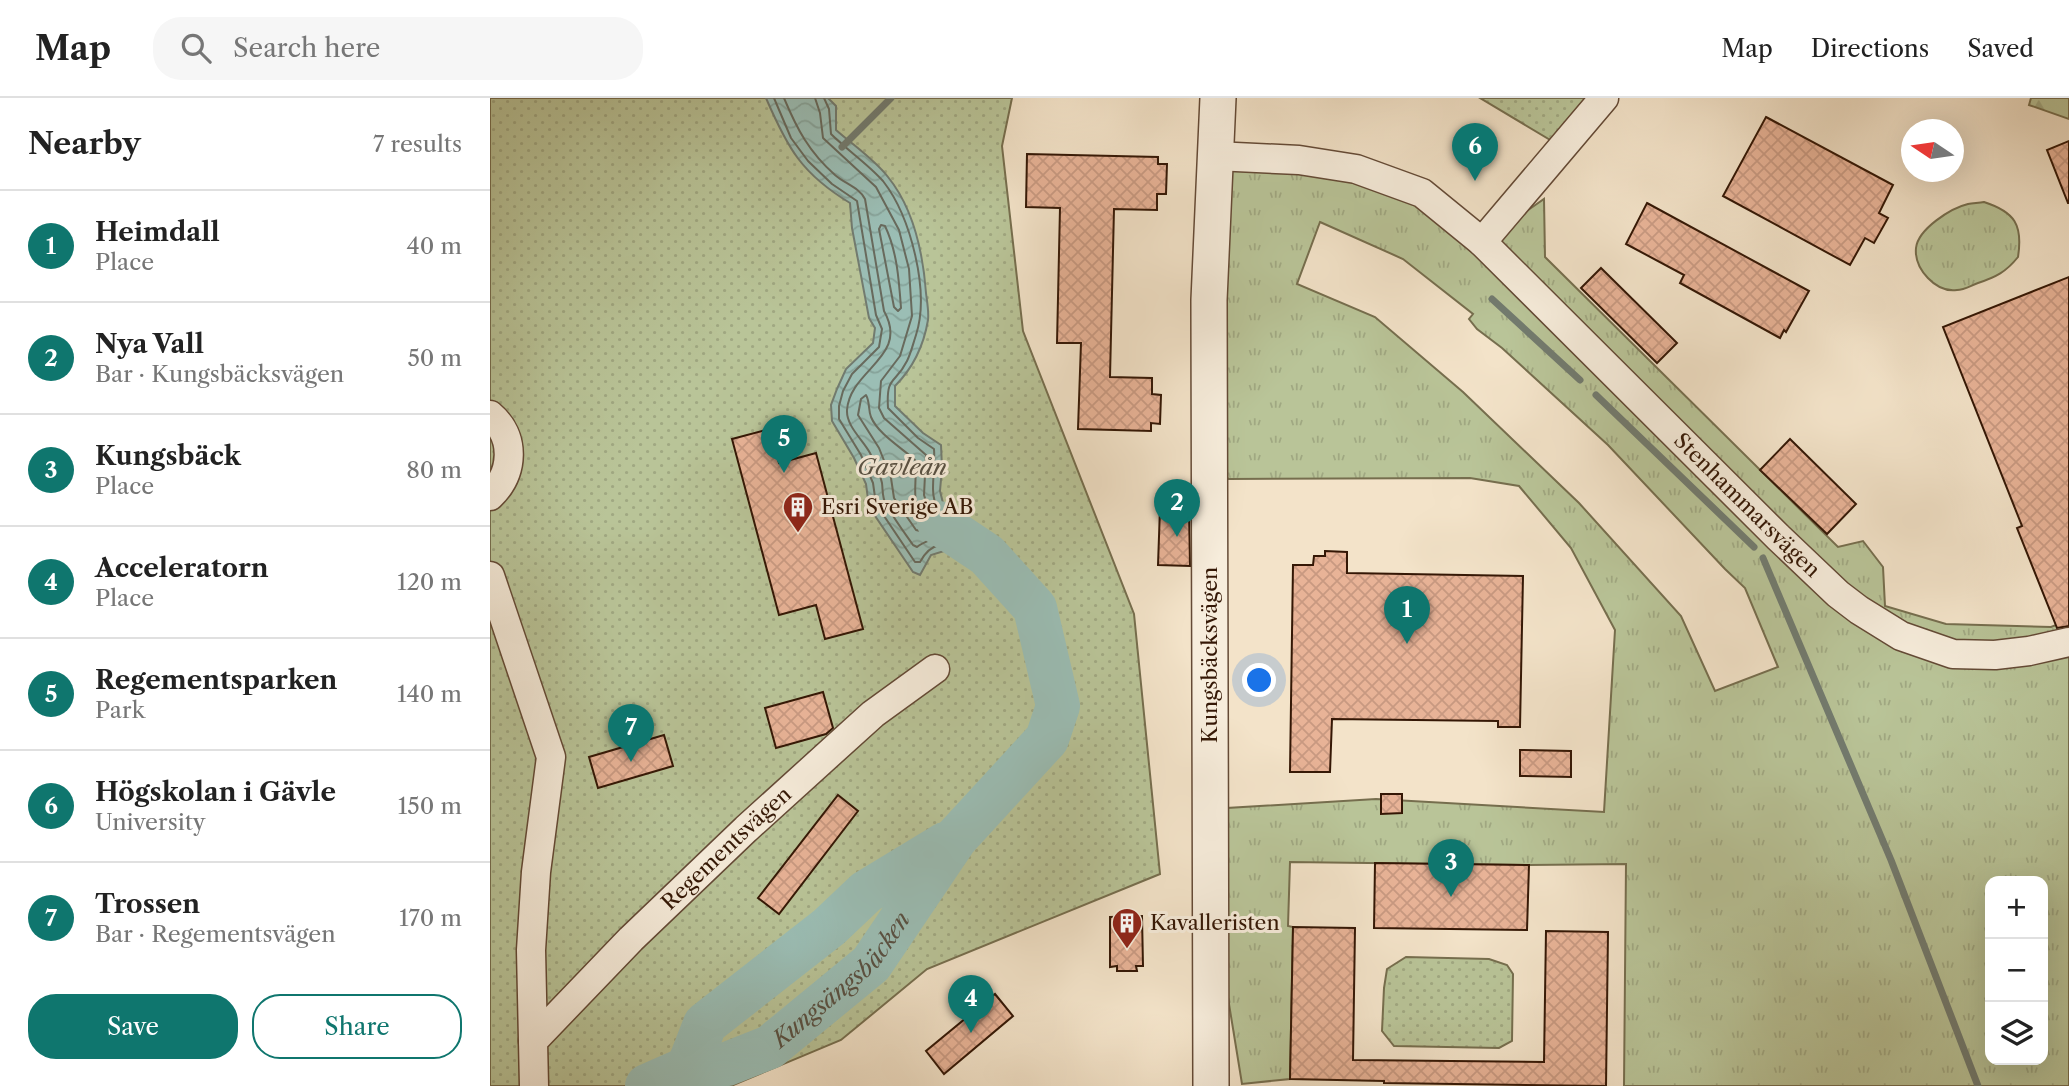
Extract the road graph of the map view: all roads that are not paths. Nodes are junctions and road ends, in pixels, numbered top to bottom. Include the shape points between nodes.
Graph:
1 (1217, 98) edge
2 (1604, 98) edge
3 (1215, 156) junction
4 (1482, 242) junction
5 (490, 415) edge
6 (490, 496) edge
7 (490, 576) edge
8 (2069, 642) edge
9 (935, 670) dead end
10 (533, 1041) junction
11 (534, 1086) edge
12 (1211, 1086) edge

1 - 3 street, Kungsbäcksvägen
2 - 4 street
3 - 4 street, Stenhammarsvägen via 1299,160 1356,169 1422,193
3 - 12 street, Kungsbäcksvägen via 1209,300
4 - 8 street, Stenhammarsvägen via 1778,537 1859,610 1901,636 1953,654 1995,655
5 - 6 street via 506,436 509,452 502,482
7 - 10 street via 551,757 535,885
9 - 10 street, Regementsvägen via 873,714 746,829
10 - 11 street

